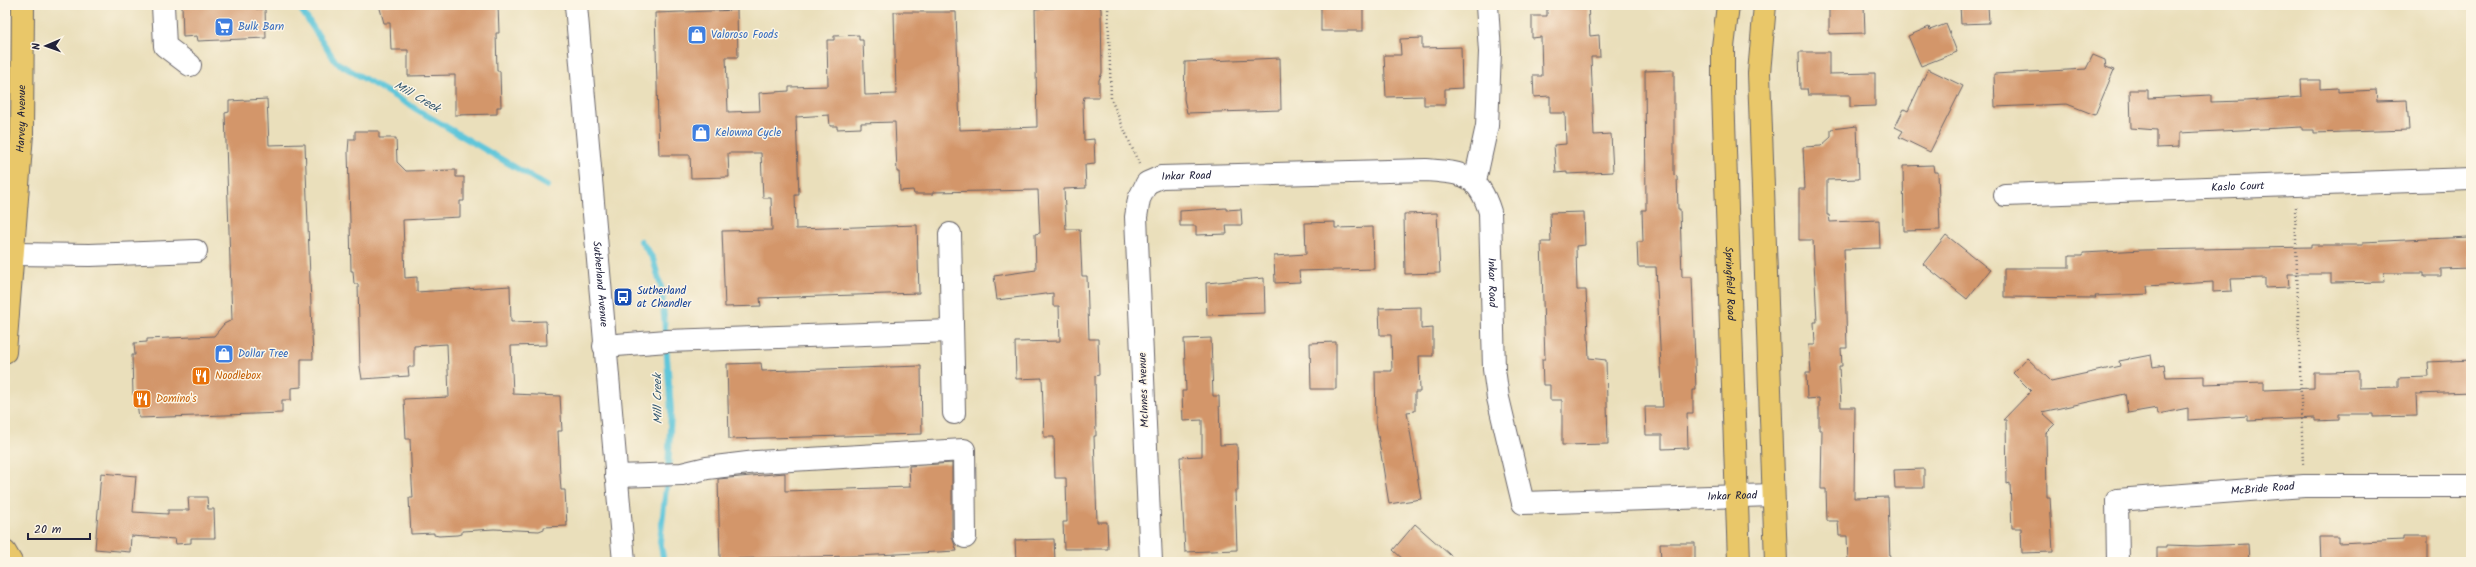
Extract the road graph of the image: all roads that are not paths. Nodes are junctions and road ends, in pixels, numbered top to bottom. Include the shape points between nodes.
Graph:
1 (23, 5) edge
2 (40, 5) edge
3 (163, 5) edge
4 (576, 5) edge
5 (1487, 5) edge
6 (1728, 5) edge
7 (1765, 5) edge
8 (23, 32) junction
9 (190, 66) dead end
10 (2471, 179) edge
11 (1475, 181) junction
12 (2005, 195) dead end
13 (1136, 217) joint
14 (950, 234) dead end
15 (196, 251) dead end
16 (13, 254) junction
17 (951, 331) junction
18 (604, 346) junction
19 (5, 352) edge
20 (954, 413) dead end
21 (616, 476) junction
22 (2471, 486) edge
23 (1773, 495) junction
24 (1736, 496) junction
25 (964, 537) dead end
26 (5, 552) edge
27 (11, 562) edge
28 (624, 562) edge
29 (1151, 562) edge
30 (1738, 562) edge
31 (1776, 562) edge
32 (2118, 562) edge

1 - 8 main road, Harvey Avenue
2 - 8 main road
3 - 9 street via 165,46
4 - 18 street, Sutherland Avenue
5 - 11 street via 1490,52 1487,126
6 - 24 main road, Springfield Road via 1723,92
7 - 23 main road via 1760,73
8 - 16 main road, Harvey Avenue via 22,134
10 - 12 street, Kaslo Court
11 - 13 street, Inkar Road via 1459,174 1426,170 1161,177 1147,183 1139,199
11 - 24 street, Inkar Road via 1484,195 1490,212 1494,369 1498,398 1523,503
13 - 29 street, McInnes Avenue
14 - 17 street
15 - 16 street via 90,255
16 - 19 main road, Harvey Avenue
17 - 18 street
17 - 20 street
18 - 21 street, Sutherland Avenue
21 - 25 street via 682,474 749,463 964,450
21 - 28 street, Sutherland Avenue
22 - 32 street, McBride Road via 2304,486 2117,500
23 - 24 street, Inkar Road
23 - 31 main road
24 - 30 main road, Springfield Road
26 - 27 main road

